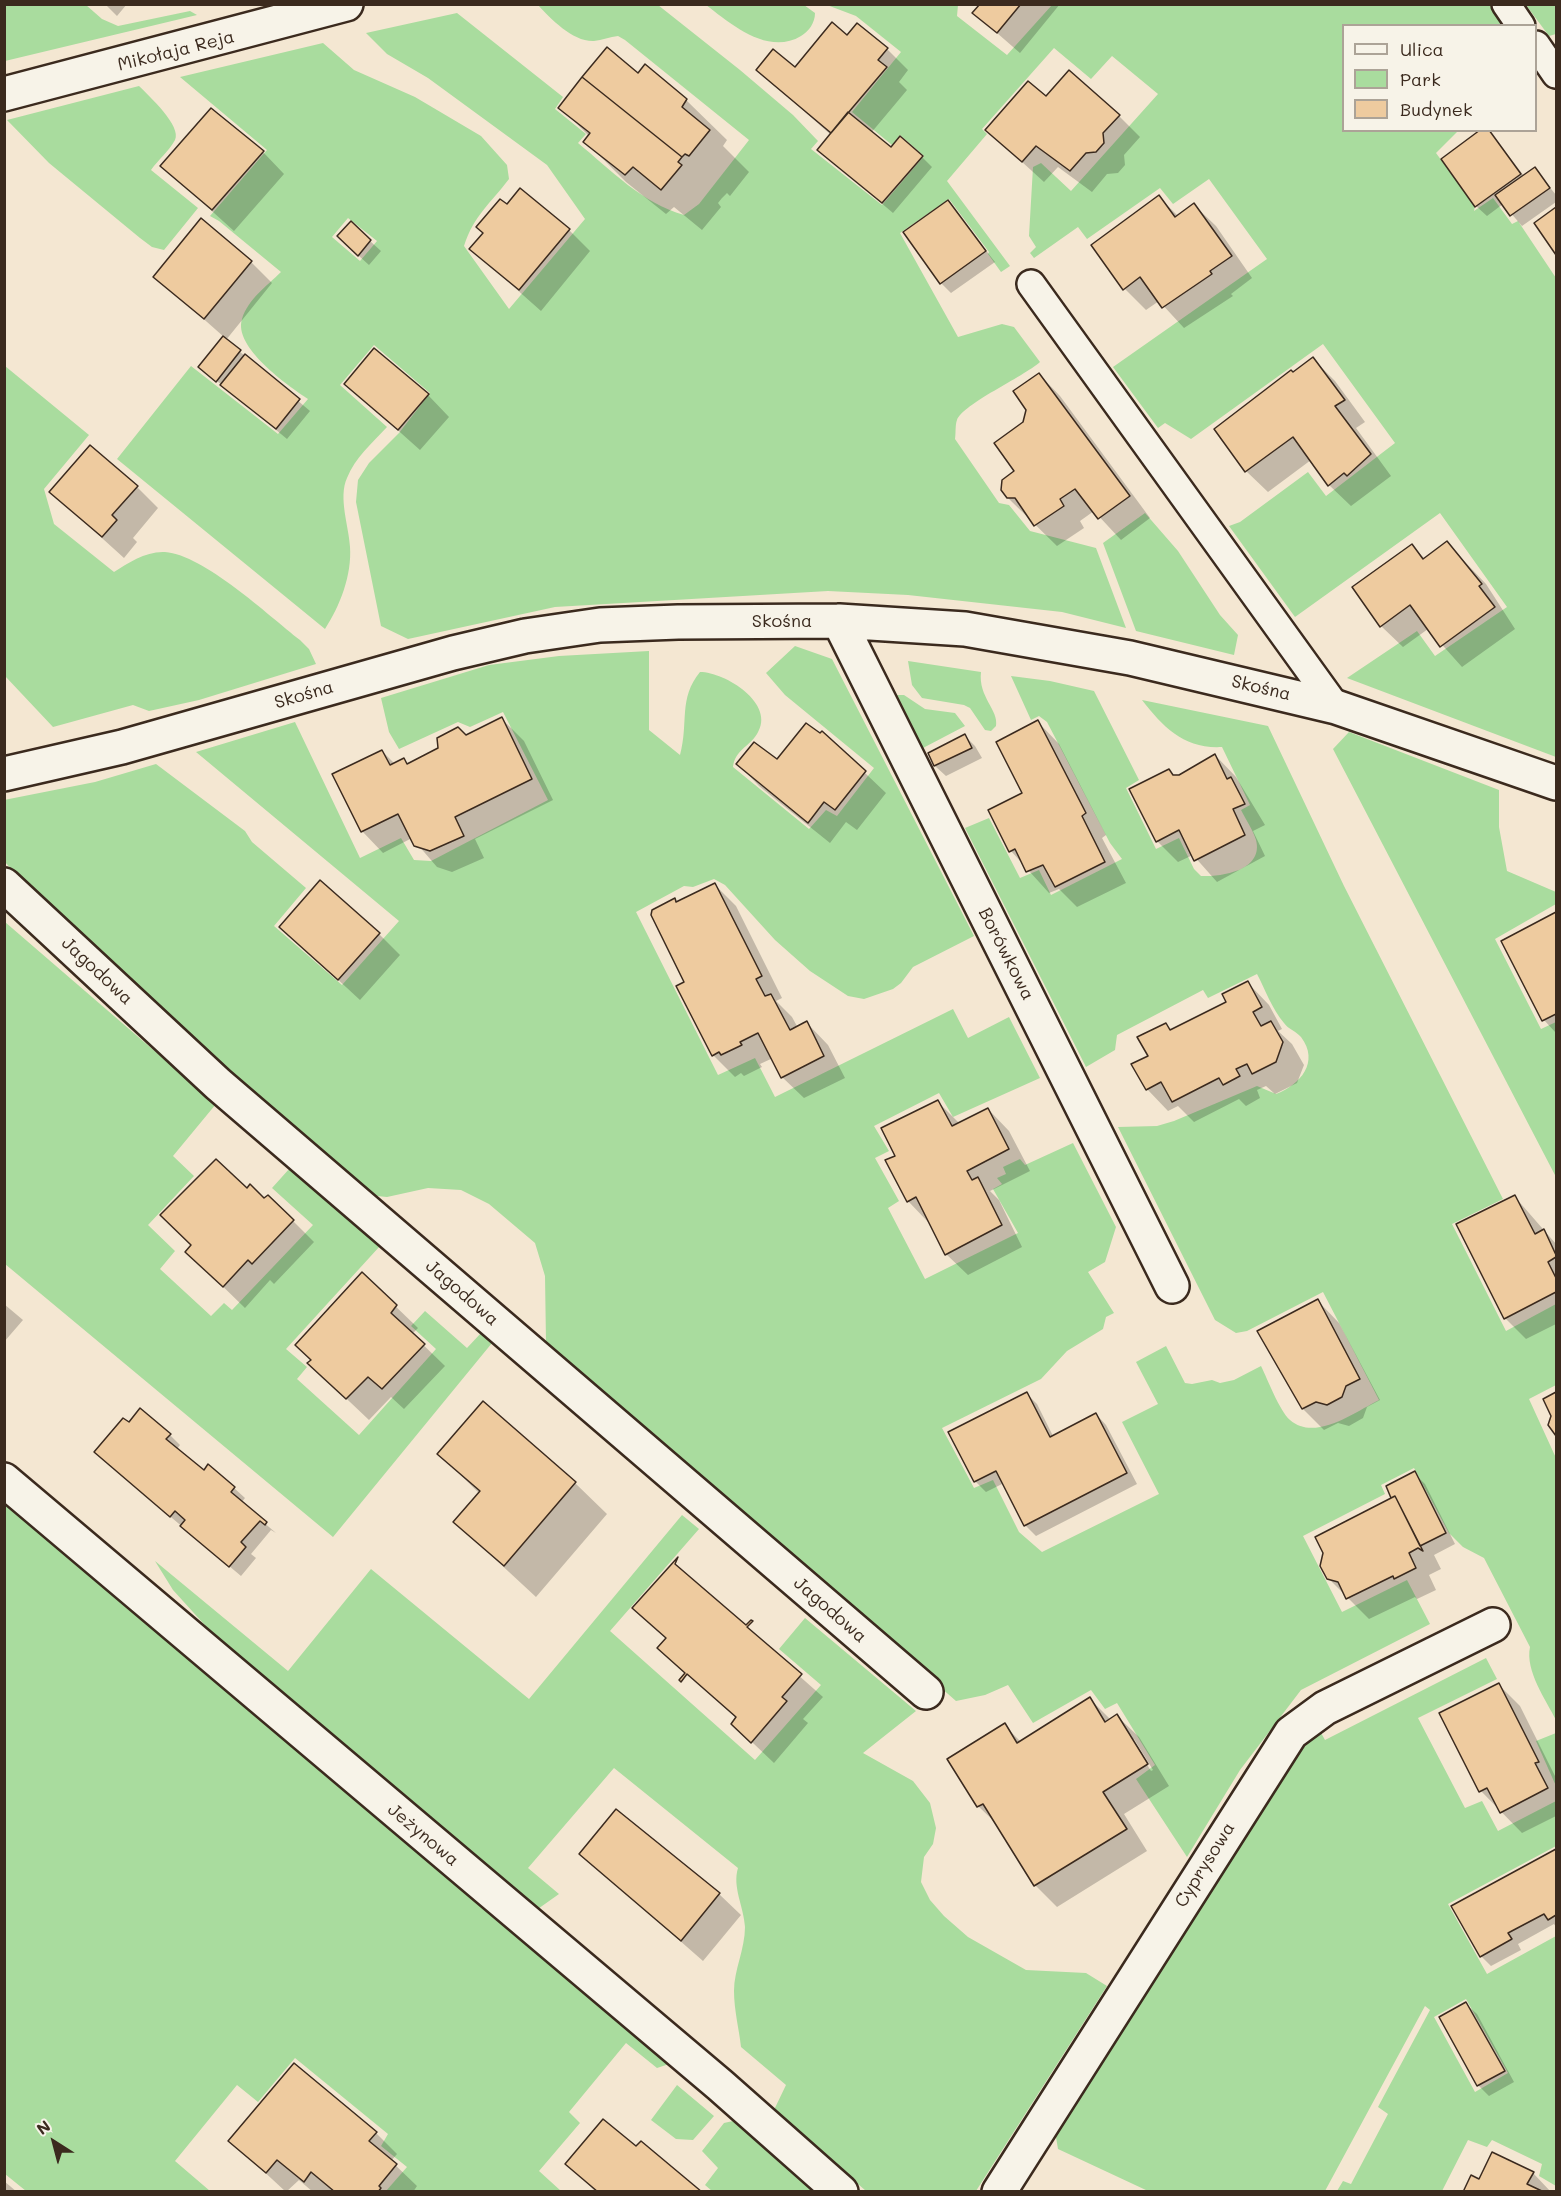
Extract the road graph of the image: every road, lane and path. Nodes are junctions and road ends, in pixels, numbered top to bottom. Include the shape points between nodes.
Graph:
1 (346, 4) edge
2 (1506, 4) edge
3 (1520, 24) edge
4 (1537, 46) edge
5 (1557, 75) edge
6 (4, 94) edge
7 (1031, 284) dead end
8 (839, 621) junction
9 (1336, 707) junction
10 (4, 774) edge
11 (1557, 783) edge
12 (4, 885) edge
13 (1172, 1286) dead end
14 (4, 1480) edge
15 (1493, 1626) dead end
16 (926, 1692) dead end
17 (841, 2192) edge
18 (999, 2192) edge

1 - 6 street, Mikołaja Reja
2 - 3 lane
4 - 5 lane
7 - 9 lane
8 - 9 street, Skośna via 965,629 1118,656
8 - 10 street, Skośna via 600,625 525,636 122,747
8 - 13 street, Borówkowa
9 - 11 street, Skośna
12 - 16 street, Jagodowa via 218,1084
14 - 17 street, Jeżynowa via 720,2085
15 - 18 street, Cyprysowa via 1325,1708 1291,1733

